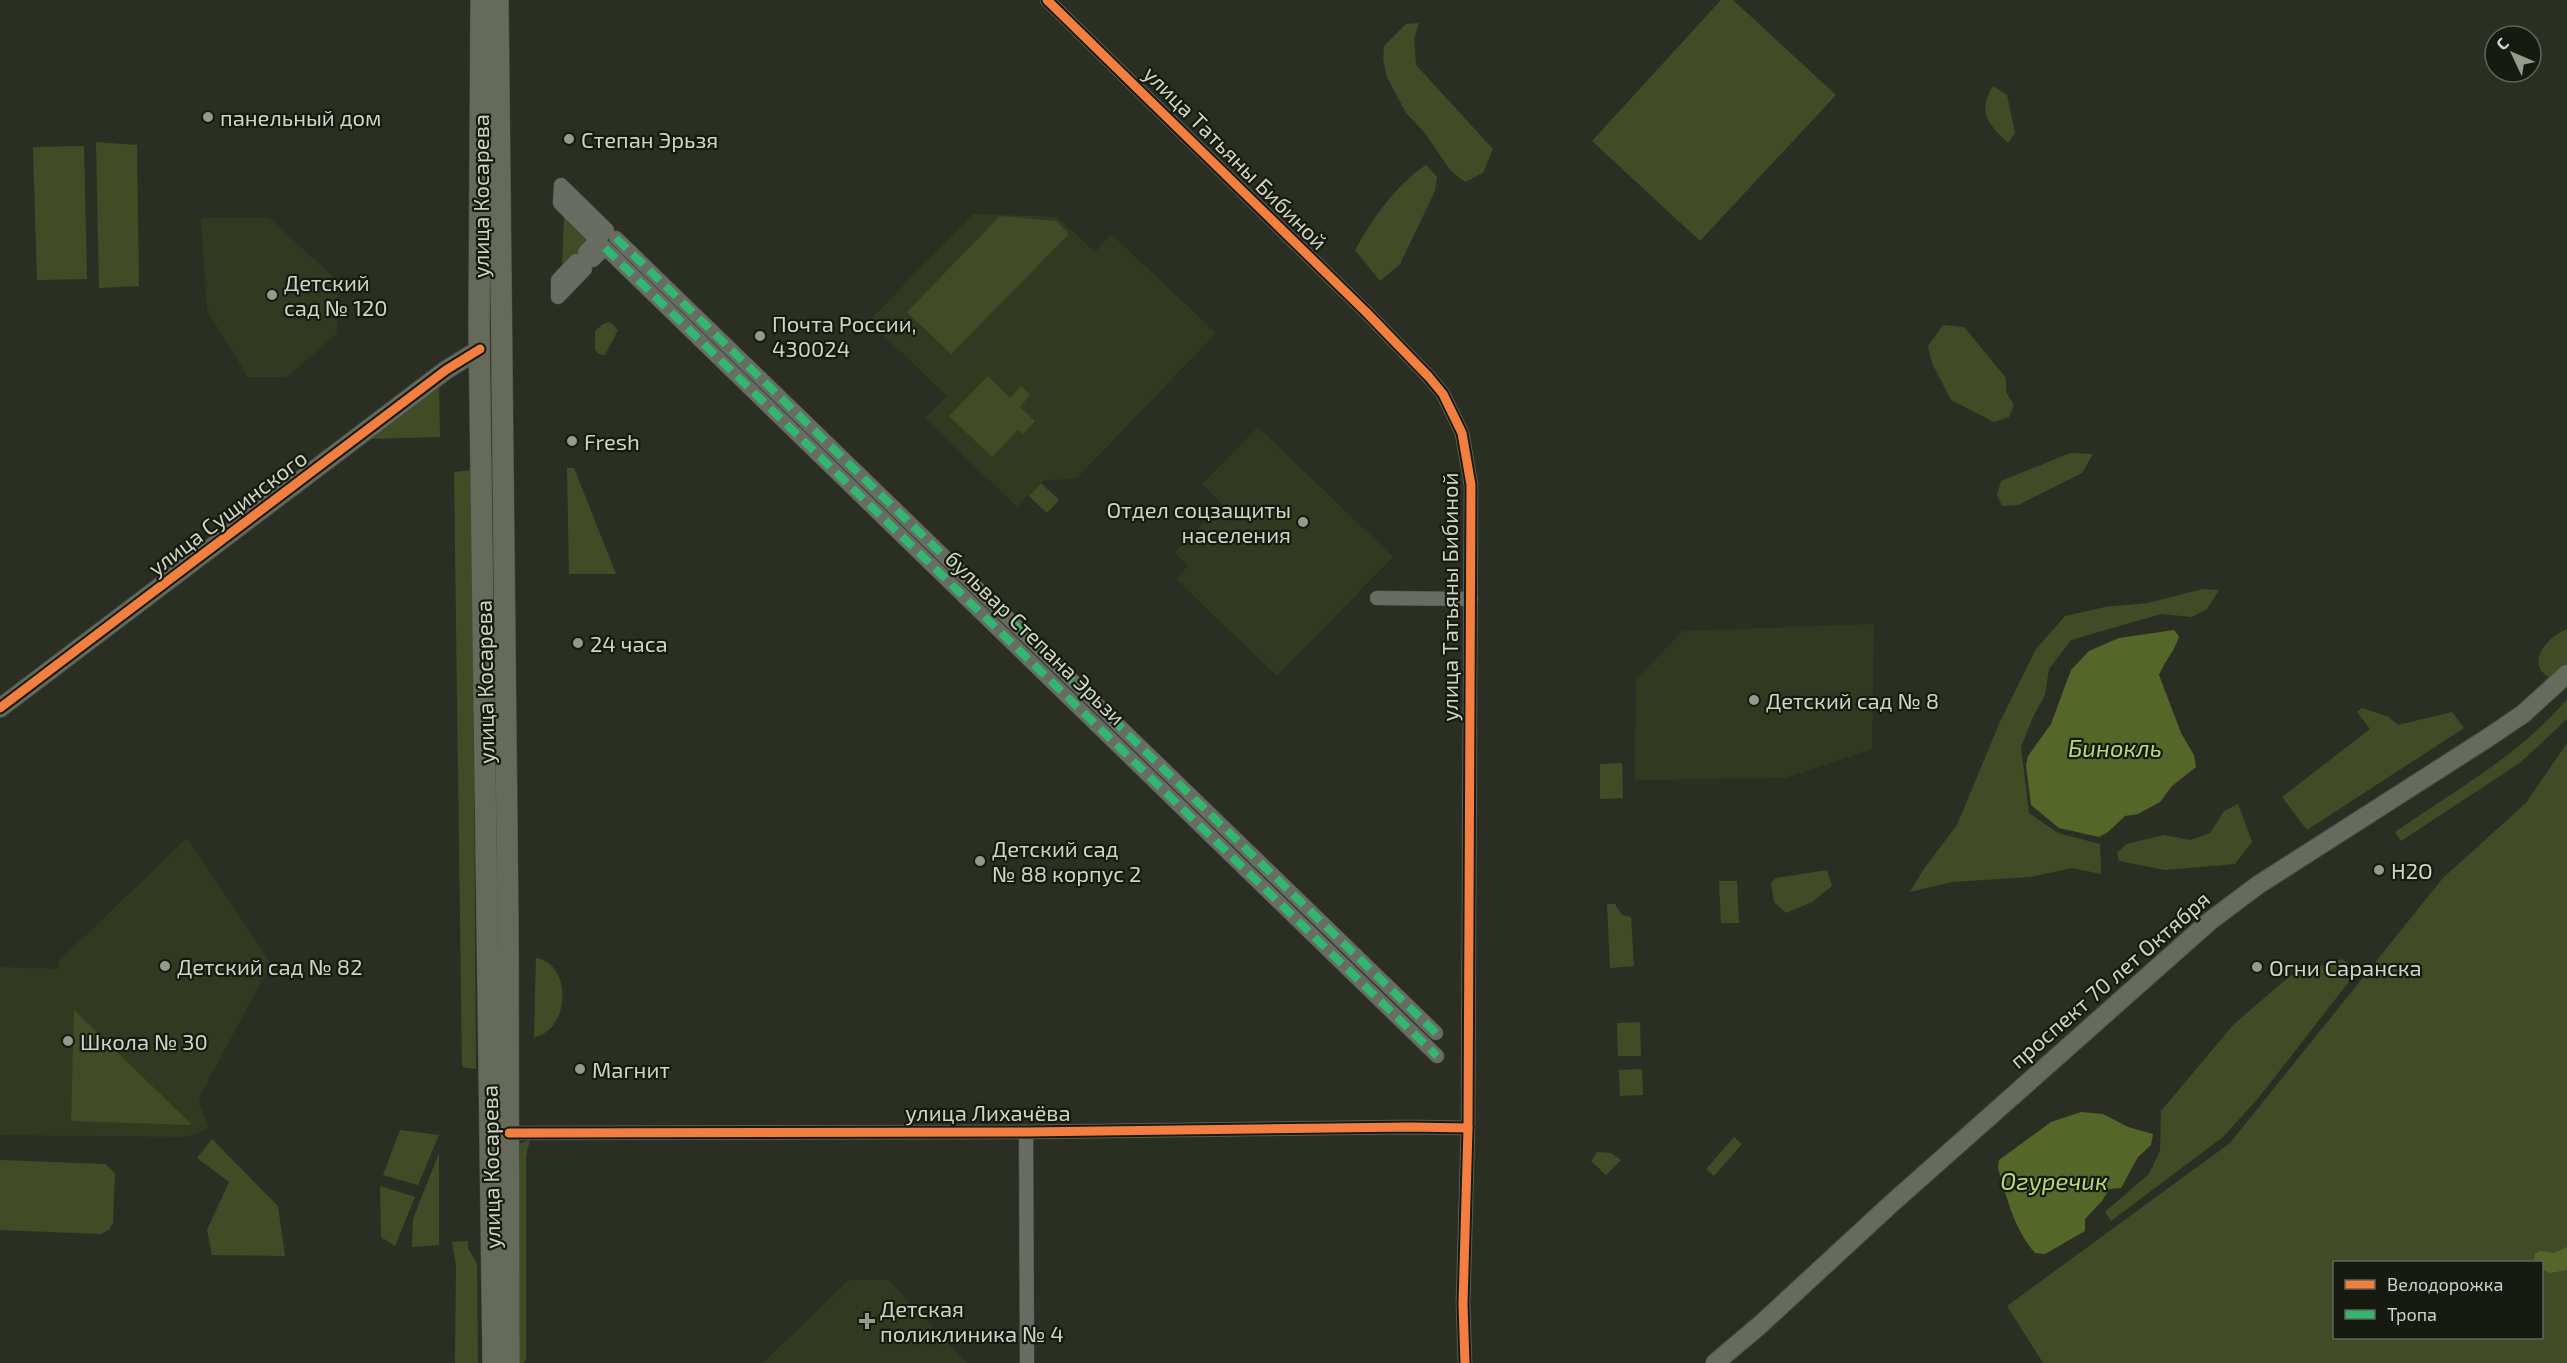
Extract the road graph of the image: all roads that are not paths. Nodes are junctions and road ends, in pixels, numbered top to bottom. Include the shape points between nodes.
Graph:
1 (481, 0) edge
2 (498, 0) edge
3 (1047, 0) edge
4 (616, 238) dead end
5 (601, 244) dead end
6 (480, 349) junction
7 (501, 349) junction
8 (1377, 598) dead end
9 (1471, 599) junction
10 (2567, 674) edge
11 (0, 708) edge
12 (1436, 1033) dead end
13 (1437, 1056) dead end
14 (1468, 1128) junction
15 (1026, 1132) junction
16 (500, 1134) junction
17 (493, 1363) edge
18 (509, 1363) edge
19 (1027, 1363) edge
20 (1465, 1363) edge
21 (1716, 1363) edge

1 - 6 main road, улица Косарева
2 - 7 main road, улица Косарева
3 - 9 street, улица Татьяны Бибиной via 1366,312 1443,394 1462,433 1467,454 1471,485
4 - 12 street, бульвар Степана Эрьзи
5 - 13 street, бульвар Степана Эрьзи
6 - 7 main road
6 - 11 main road, улица Сущинского via 446,370
6 - 16 main road, улица Косарева
7 - 16 main road, улица Косарева
8 - 9 street
9 - 14 street, улица Татьяны Бибиной
10 - 21 main road, проспект 70 лет Октября via 2523,714 2224,909
14 - 15 street, улица Лихачёва
14 - 20 street, улица Татьяны Бибиной
15 - 16 street, улица Лихачёва
15 - 19 street
16 - 17 main road, улица Косарева
16 - 18 main road, улица Косарева

